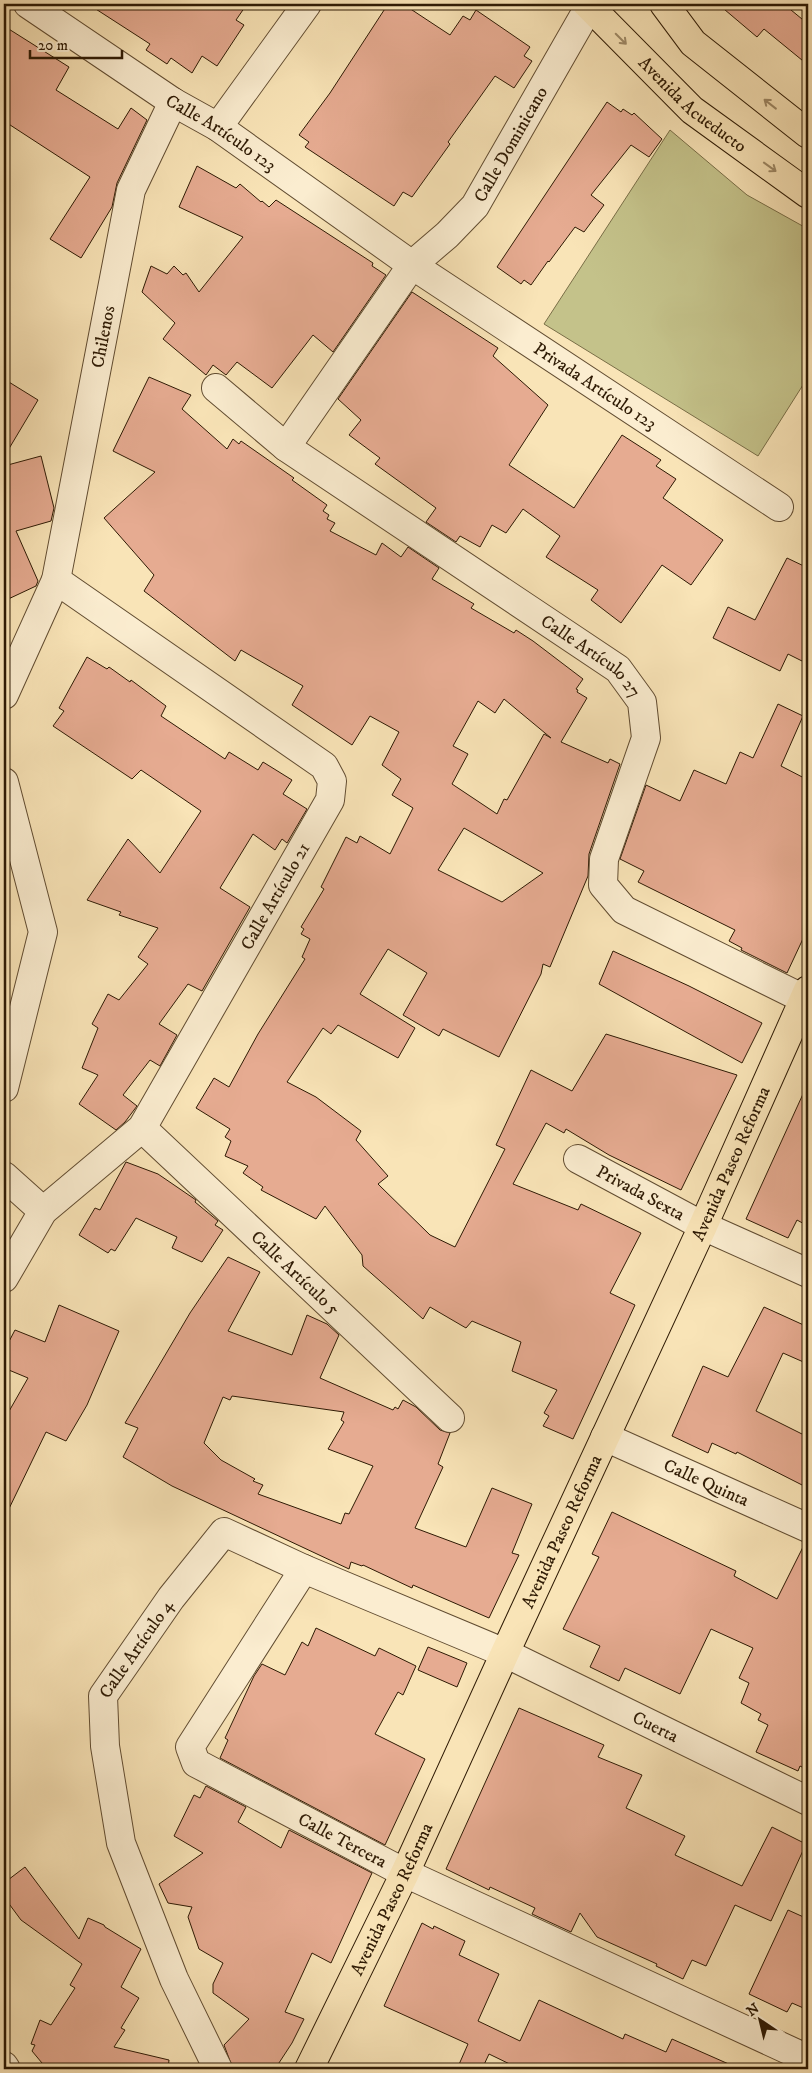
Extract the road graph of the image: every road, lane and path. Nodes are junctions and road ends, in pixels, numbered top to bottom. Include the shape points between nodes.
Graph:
1 (28, 4) edge
2 (307, 4) edge
3 (664, 4) edge
4 (588, 5) edge
5 (173, 102) junction
6 (218, 127) junction
7 (808, 134) edge
8 (808, 194) edge
9 (412, 265) junction
10 (216, 388) dead end
11 (286, 447) junction
12 (779, 507) dead end
13 (56, 580) junction
14 (4, 696) edge
15 (4, 782) edge
16 (807, 997) edge
17 (4, 1088) edge
18 (142, 1128) junction
19 (578, 1159) dead end
20 (4, 1176) edge
21 (43, 1211) junction
22 (703, 1226) junction
23 (808, 1273) edge
24 (4, 1278) edge
25 (450, 1418) dead end
26 (605, 1437) junction
27 (808, 1528) edge
28 (304, 1569) junction
29 (505, 1653) junction
30 (808, 1801) edge
31 (405, 1873) junction
32 (808, 2058) edge
33 (218, 2069) edge
34 (309, 2069) edge

1 - 5 street, Calle Artículo 123
2 - 6 street
7 -> 3 main road via 693,43
4 -> 8 main road, Avenida Acueducto via 692,110
4 - 9 street, Calle Dominicano via 475,206
5 - 6 street, Calle Artículo 123
5 - 13 street, Chilenos via 131,190
6 - 9 street, Calle Artículo 123
9 - 11 street, Calle Dominicano
9 - 12 street, Privada Artículo 123
10 - 11 street, Calle Artículo 27
11 - 16 street, Calle Artículo 27 via 618,670 642,702 646,738 604,858 604,885 624,910
13 - 14 street, Chilenos
13 - 18 street, Calle Artículo 21 via 324,766 332,782 330,800
15 - 17 street via 43,932
16 - 22 main road, Avenida Paseo Reforma
18 - 21 street, Calle Artículo 21
18 - 25 street, Calle Artículo 5
19 - 22 street, Privada Sexta
20 - 21 street
21 - 24 street, Calle Artículo 21
22 - 23 street, Privada Sexta
22 - 26 main road, Avenida Paseo Reforma
26 - 27 street, Calle Quinta
26 - 29 main road, Avenida Paseo Reforma
28 - 29 street, Calle Artículo 4
28 - 31 street, Calle Tercera via 190,1747 196,1763
28 - 33 street, Calle Artículo 4 via 224,1532 171,1598 103,1696 105,1746 121,1843 174,1979
29 - 30 street, Cuerta
29 - 31 main road, Avenida Paseo Reforma
31 - 32 street, Calle Tercera
31 - 34 main road, Avenida Paseo Reforma

